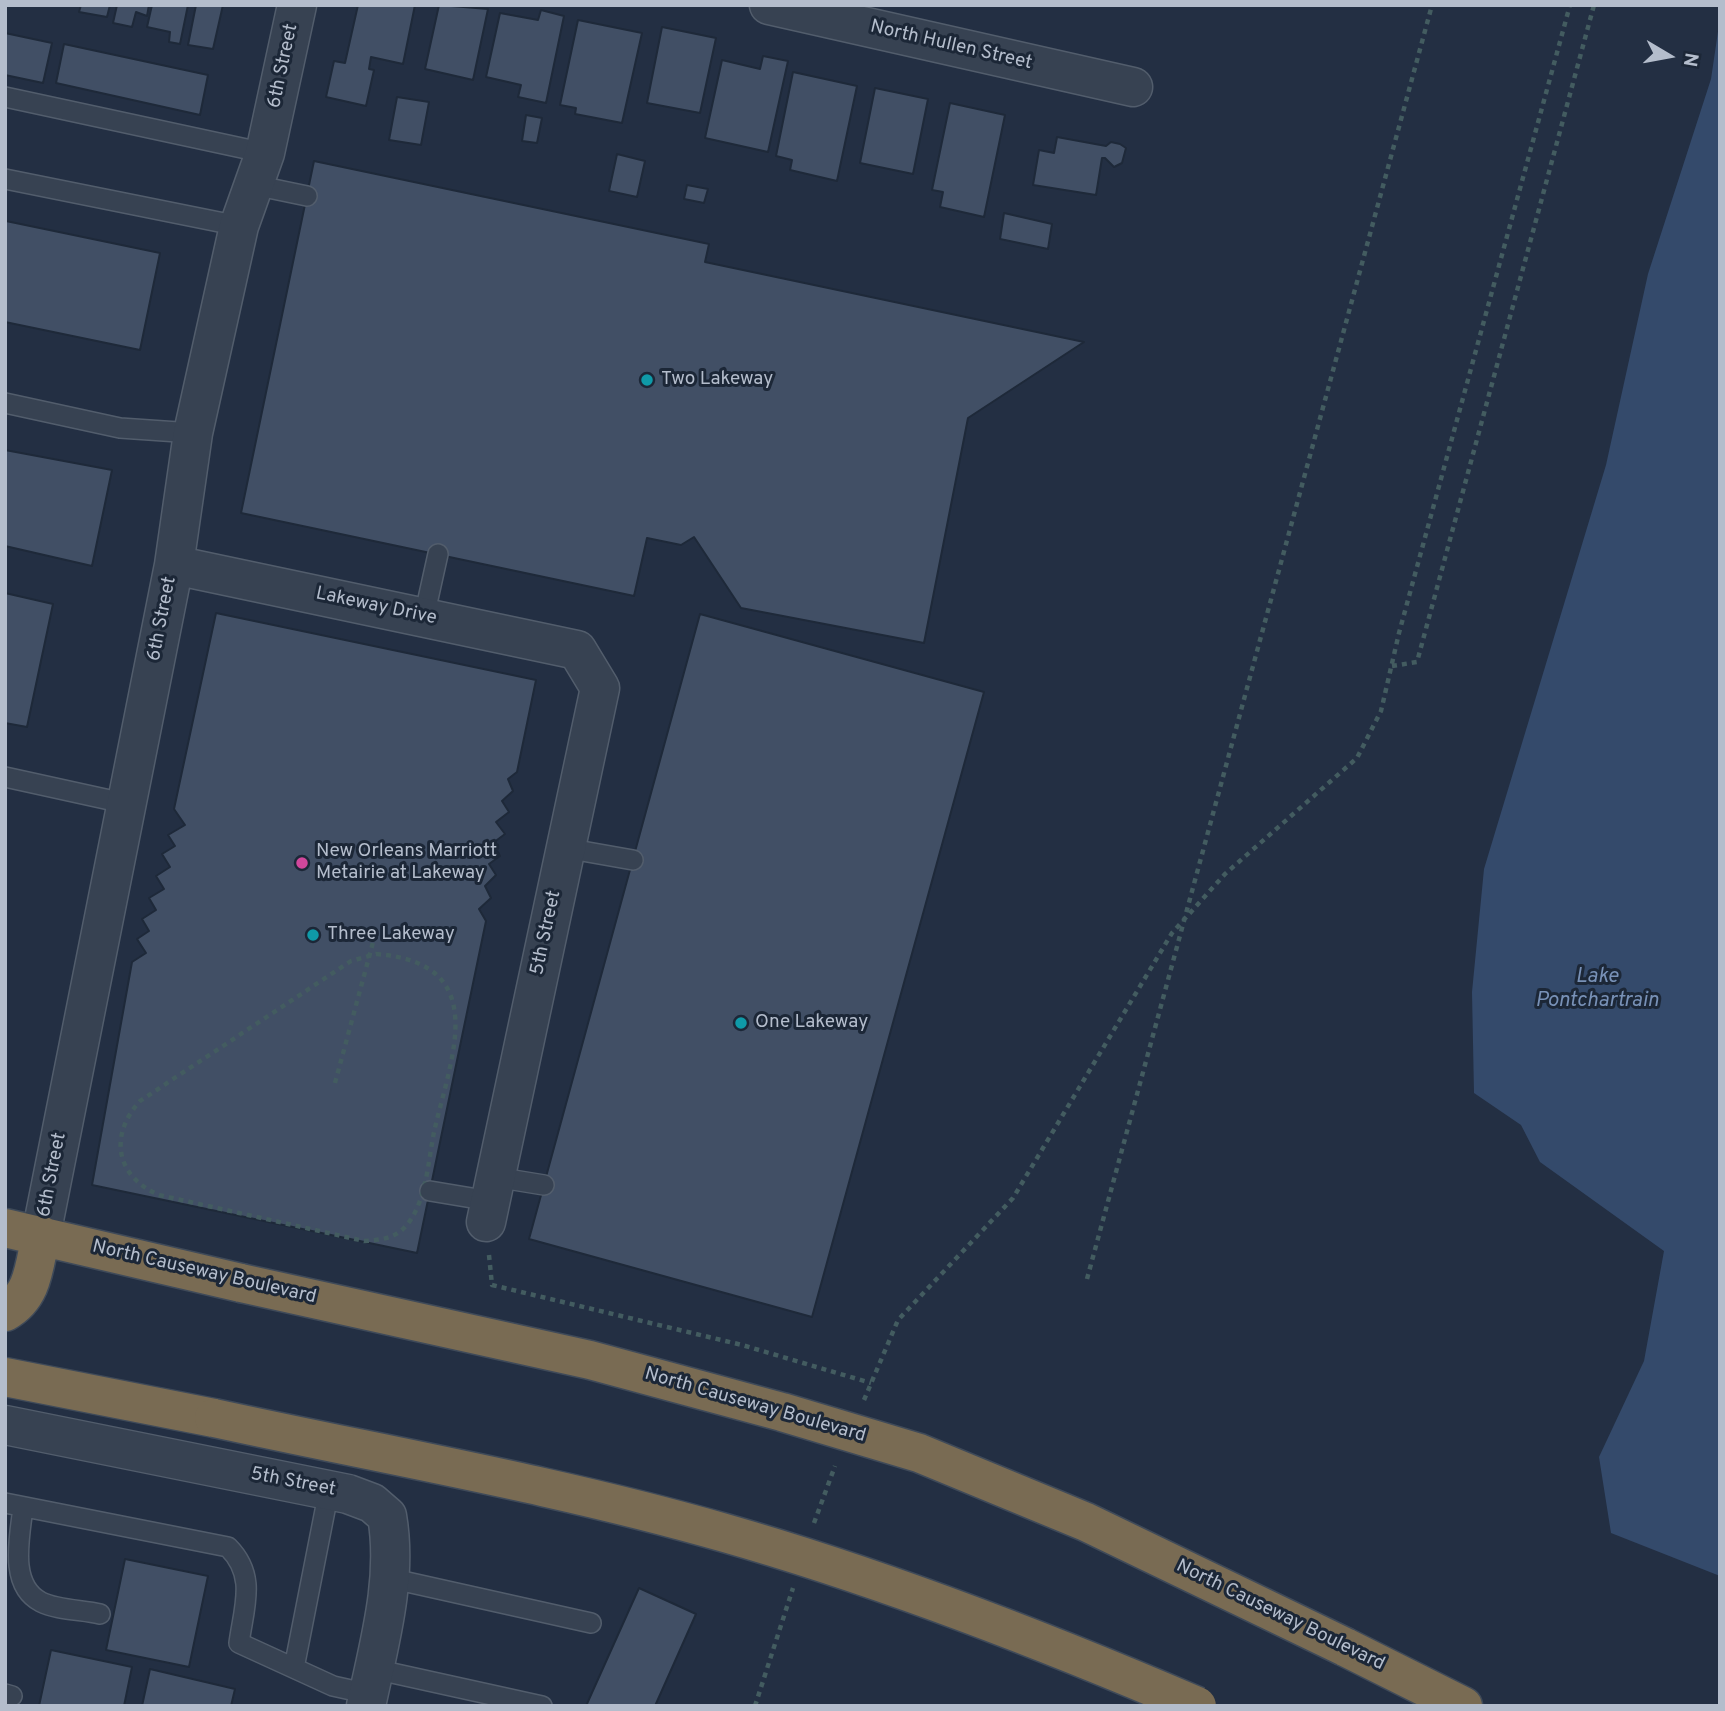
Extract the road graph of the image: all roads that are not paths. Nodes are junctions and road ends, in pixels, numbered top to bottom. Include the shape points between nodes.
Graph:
1 (297, 5) edge
2 (769, 5) edge
3 (1133, 87) dead end
4 (5, 97) edge
5 (259, 169) junction
6 (5, 179) edge
7 (307, 196) dead end
8 (239, 226) junction
9 (5, 404) edge
10 (193, 433) junction
11 (438, 554) dead end
12 (174, 565) junction
13 (424, 617) junction
14 (578, 650) joint
15 (5, 777) edge
16 (128, 804) junction
17 (565, 848) junction
18 (633, 860) dead end
19 (544, 1185) dead end
20 (430, 1191) dead end
21 (490, 1200) junction
22 (23, 1232) edge
23 (5, 1312) edge
24 (5, 1377) edge
25 (5, 1425) edge
26 (329, 1490) junction
27 (14, 1505) edge
28 (391, 1561) junction
29 (100, 1614) dead end
30 (591, 1623) dead end
31 (294, 1668) junction
32 (370, 1690) edge
33 (542, 1706) edge
34 (1197, 1706) edge
35 (1463, 1706) edge

1 - 5 street, 6th Street
2 - 3 street, North Hullen Street
4 - 5 lane
5 - 7 lane
5 - 8 street, 6th Street
6 - 8 lane
8 - 10 street, 6th Street
9 - 10 lane via 120,428
10 - 12 street, 6th Street
11 - 13 lane
12 - 13 street, Lakeway Drive
12 - 16 street, 6th Street
13 - 14 street, Lakeway Drive
14 - 17 street, 5th Street via 600,688
15 - 16 lane
16 - 22 street, 6th Street
17 - 18 lane
17 - 21 street, 5th Street
19 - 21 lane
20 - 21 lane
22 - 23 highway via 28,1292
22 - 35 highway, North Causeway Boulevard, bridge via 590,1360 919,1453 1086,1522
24 - 34 highway, bridge via 619,1505 725,1533 967,1614
25 - 26 street, 5th Street
26 - 28 street, 5th Street via 372,1503 387,1516
26 - 31 lane
27 - 29 lane via 18,1559 26,1588 41,1602
27 - 31 lane via 228,1548 240,1559 247,1581 239,1643
28 - 30 lane
28 - 32 street, 5th Street
31 - 32 lane via 333,1686
32 - 33 lane

